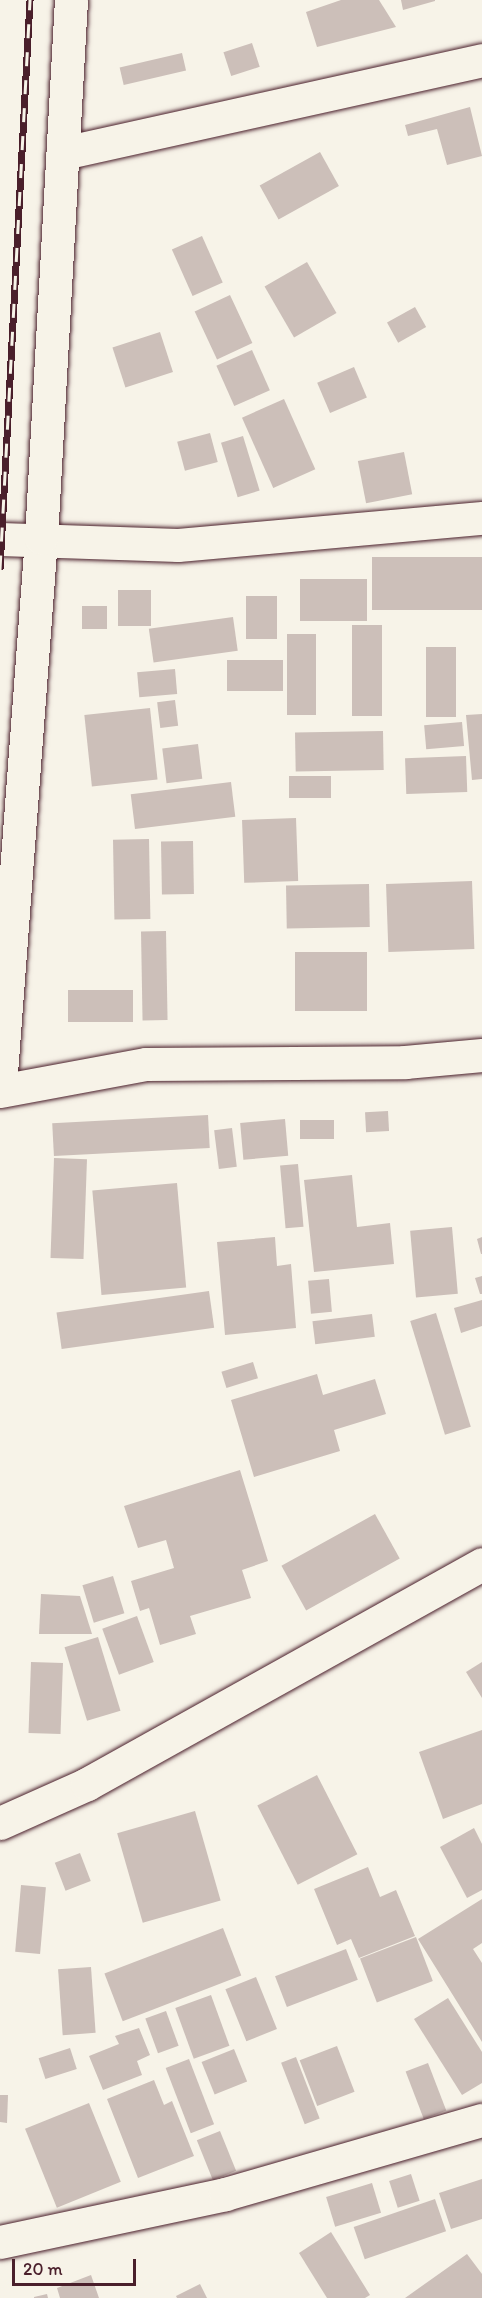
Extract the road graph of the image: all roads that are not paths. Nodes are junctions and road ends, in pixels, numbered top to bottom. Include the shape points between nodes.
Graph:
1 (71, 0) edge
2 (482, 60) edge
3 (63, 153) junction
4 (482, 518) edge
5 (41, 538) junction
6 (0, 540) edge
7 (482, 1055) edge
8 (0, 1086) edge
9 (0, 1091) edge
10 (482, 1564) edge
11 (0, 1823) edge
12 (482, 2120) edge
13 (0, 2242) edge

1 - 3 street
2 - 3 street
3 - 5 street
4 - 5 street via 178,545
5 - 6 street
5 - 8 street
7 - 9 street via 405,1062 147,1064
10 - 11 street via 87,1784
12 - 13 street via 225,2194

